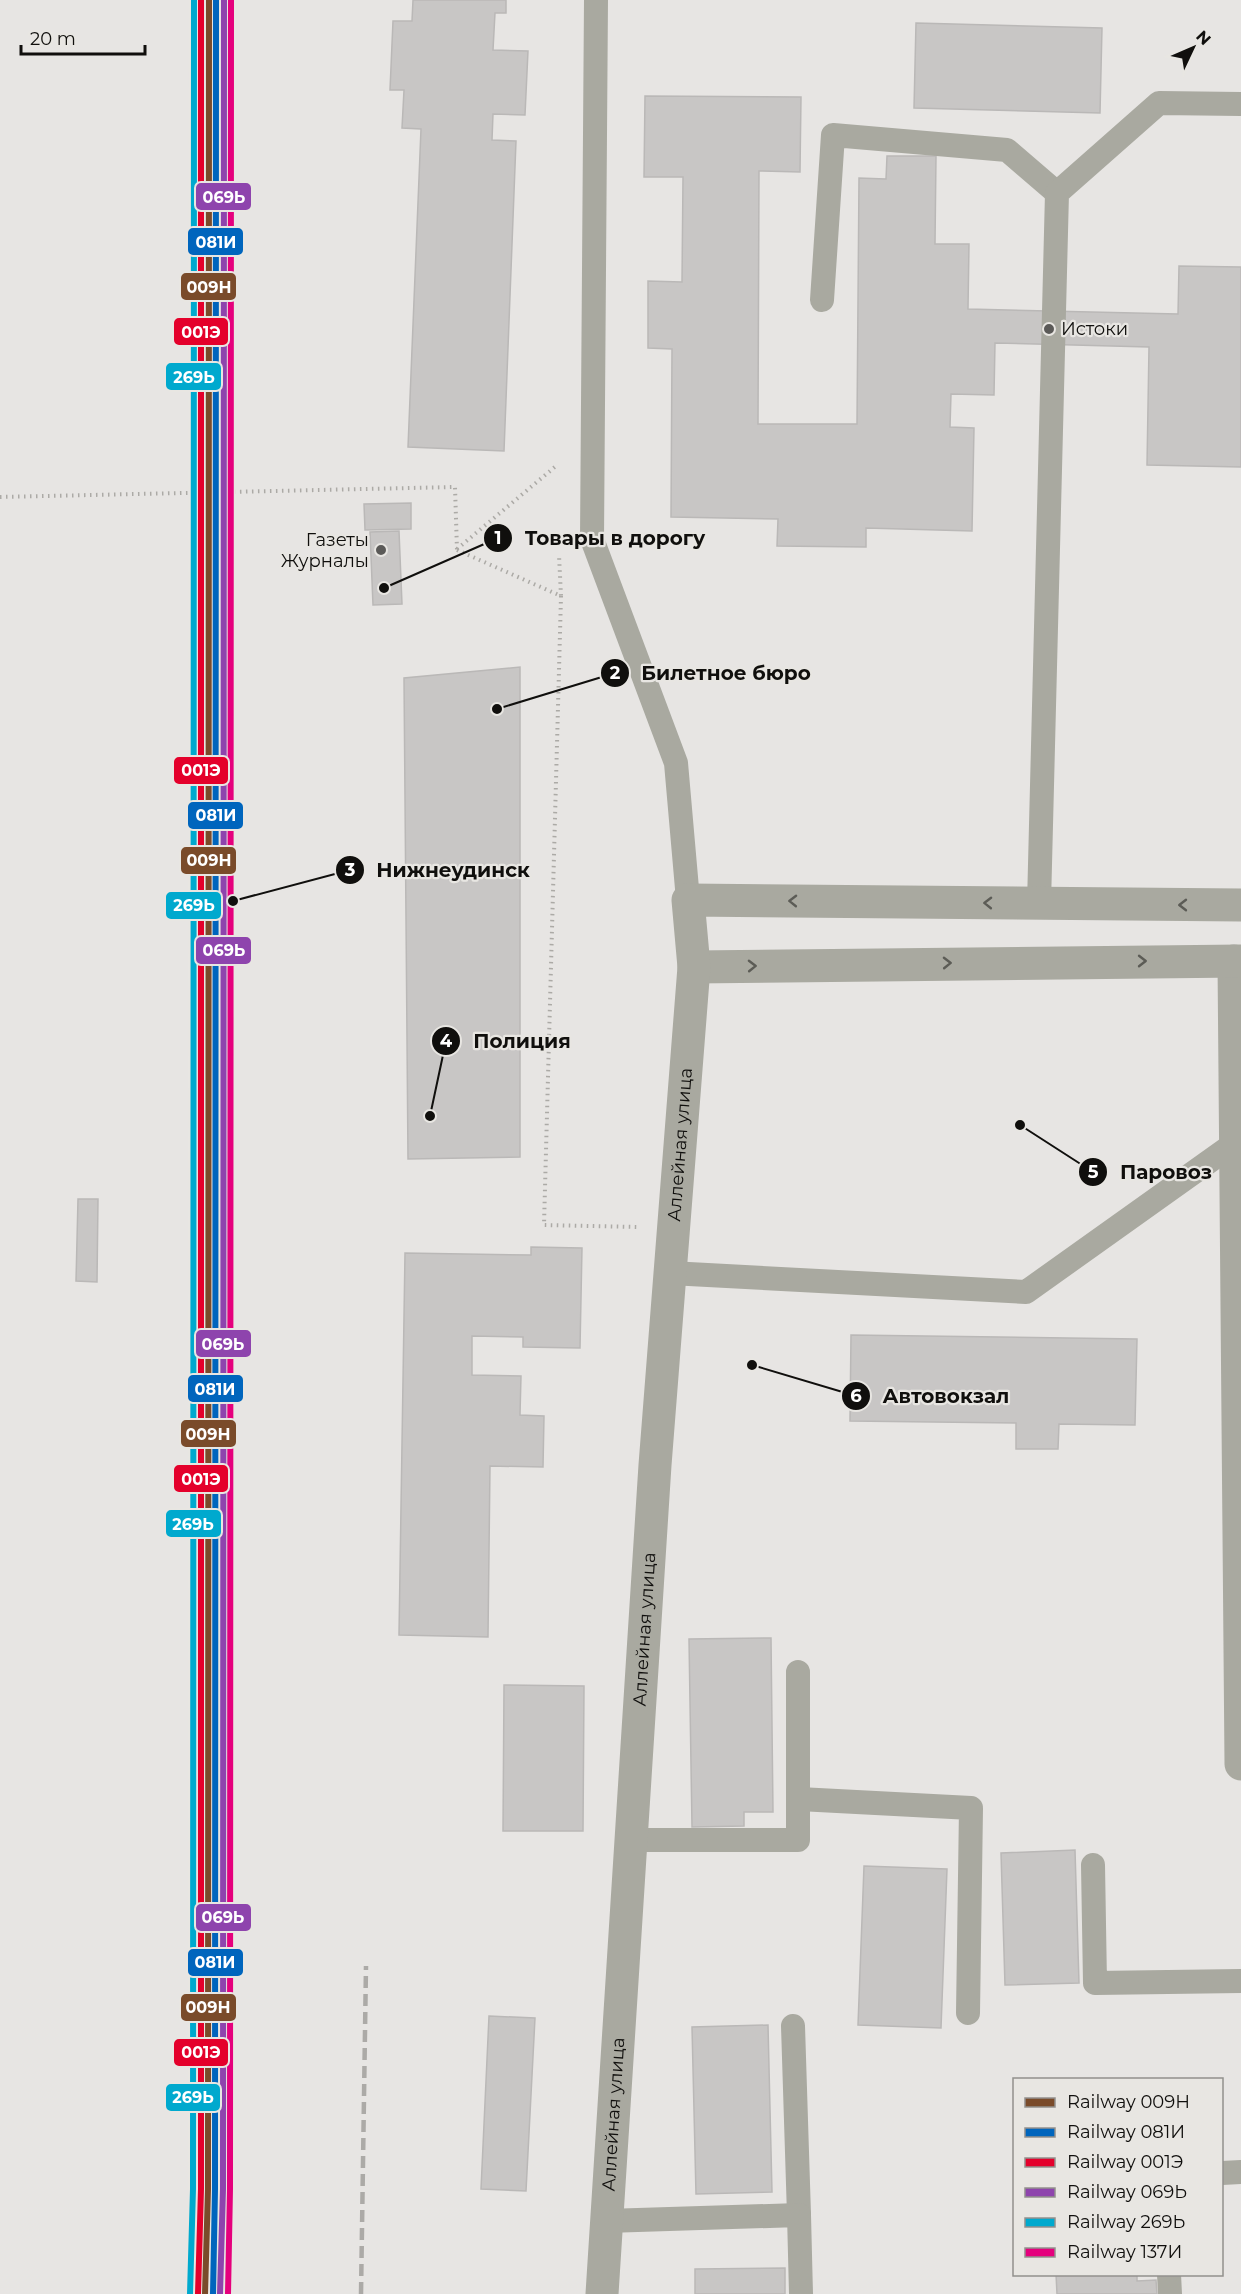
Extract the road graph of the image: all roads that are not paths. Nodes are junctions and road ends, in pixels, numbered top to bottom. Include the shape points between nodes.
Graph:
1 (596, 0) edge
2 (1241, 104) edge
3 (1057, 193) junction
4 (822, 300) dead end
5 (688, 900) junction
6 (1039, 904) junction
7 (1241, 905) edge
8 (1237, 961) edge
9 (694, 967) junction
10 (1235, 1143) junction
11 (670, 1273) junction
12 (798, 1672) dead end
13 (1241, 1764) edge
14 (799, 1799) junction
15 (631, 1840) junction
16 (1093, 1865) dead end
17 (1241, 1981) edge
18 (968, 2013) dead end
19 (793, 2026) dead end
20 (1241, 2172) edge
21 (1223, 2173) edge
22 (799, 2215) junction
23 (606, 2221) junction
24 (1169, 2276) edge
25 (602, 2294) edge
26 (801, 2294) edge
27 (1170, 2294) edge

1 - 5 lane via 591,539 676,763
2 - 3 lane via 1159,102
3 - 4 lane via 1006,150 833,135
3 - 6 lane
6 -> 5 street
5 - 9 street, Аллейная улица
7 -> 6 street
9 -> 8 street
8 - 10 street
9 - 11 street, Аллейная улица
10 - 11 lane via 1026,1292
10 - 13 street
11 - 15 street, Аллейная улица
12 - 14 lane
14 - 15 lane via 798,1840
14 - 18 lane via 971,1808
15 - 23 street, Аллейная улица
16 - 17 lane via 1095,1983
19 - 22 lane
20 - 21 lane
22 - 23 lane
22 - 26 lane
23 - 25 street, Аллейная улица
24 - 27 lane

